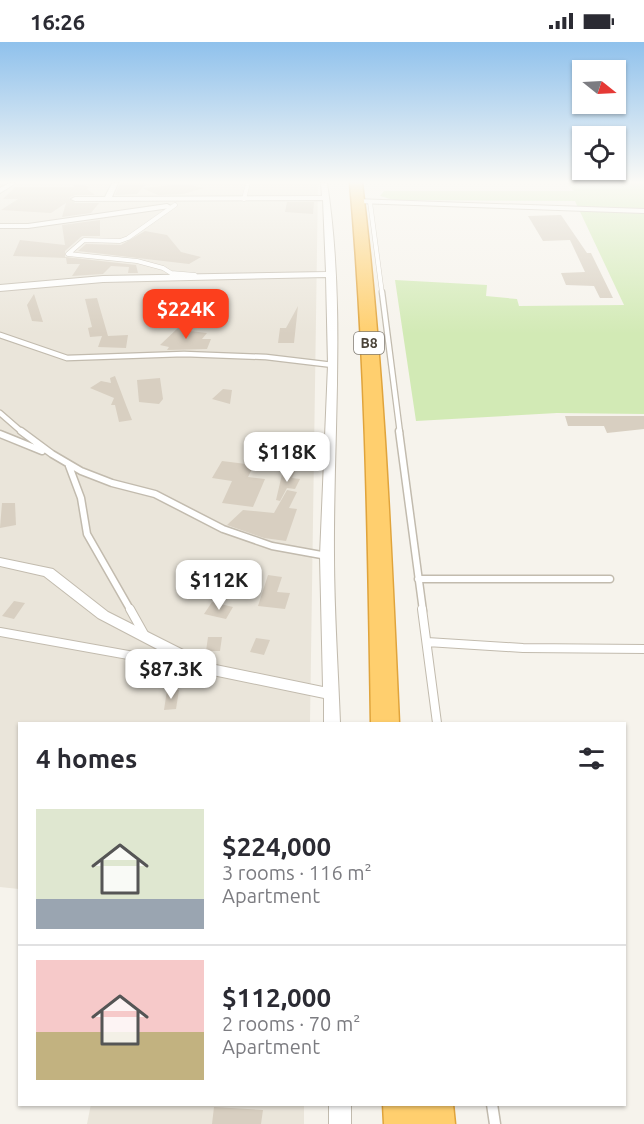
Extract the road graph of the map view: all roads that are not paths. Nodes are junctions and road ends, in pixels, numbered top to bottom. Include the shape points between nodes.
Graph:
1 (134, 233) edge
2 (329, 233) edge
3 (364, 233) edge
4 (368, 233) edge
5 (329, 274) junction
6 (195, 275) junction
7 (0, 288) edge
8 (0, 335) edge
9 (333, 364) junction
10 (0, 413) edge
11 (0, 434) edge
12 (54, 457) junction
13 (69, 466) junction
14 (378, 503) junction
15 (327, 556) junction
16 (0, 562) edge
17 (418, 579) junction
18 (610, 579) dead end
19 (0, 632) edge
20 (148, 640) junction
21 (427, 642) junction
22 (644, 649) edge
23 (208, 669) junction
24 (331, 694) junction
25 (332, 722) edge
26 (385, 722) edge
27 (401, 722) edge
28 (437, 722) edge
29 (340, 1106) edge
30 (403, 1106) edge
31 (433, 1106) edge
32 (492, 1106) edge
33 (340, 1124) edge
34 (404, 1124) edge
35 (435, 1124) edge
36 (495, 1124) edge

1 - 6 lane via 120,241 84,240 68,254 135,261 171,273
2 - 5 street
3 - 14 highway, B8
4 - 17 lane
5 - 6 street
5 - 9 street
6 - 7 street
8 - 9 lane via 67,358 183,354
9 - 15 street
10 - 12 lane
11 - 12 lane
12 - 13 lane
13 - 15 lane via 162,496 231,534 283,551
13 - 20 lane via 81,498 87,534
14 - 26 highway, B8
14 - 27 highway, B8
15 - 24 street
16 - 20 street via 48,572 103,615
17 - 18 lane
17 - 21 lane
19 - 23 lane
20 - 23 street
21 - 22 lane
21 - 28 lane
23 - 24 street
24 - 25 street
29 - 33 street
30 - 34 highway
31 - 35 highway
32 - 36 lane

